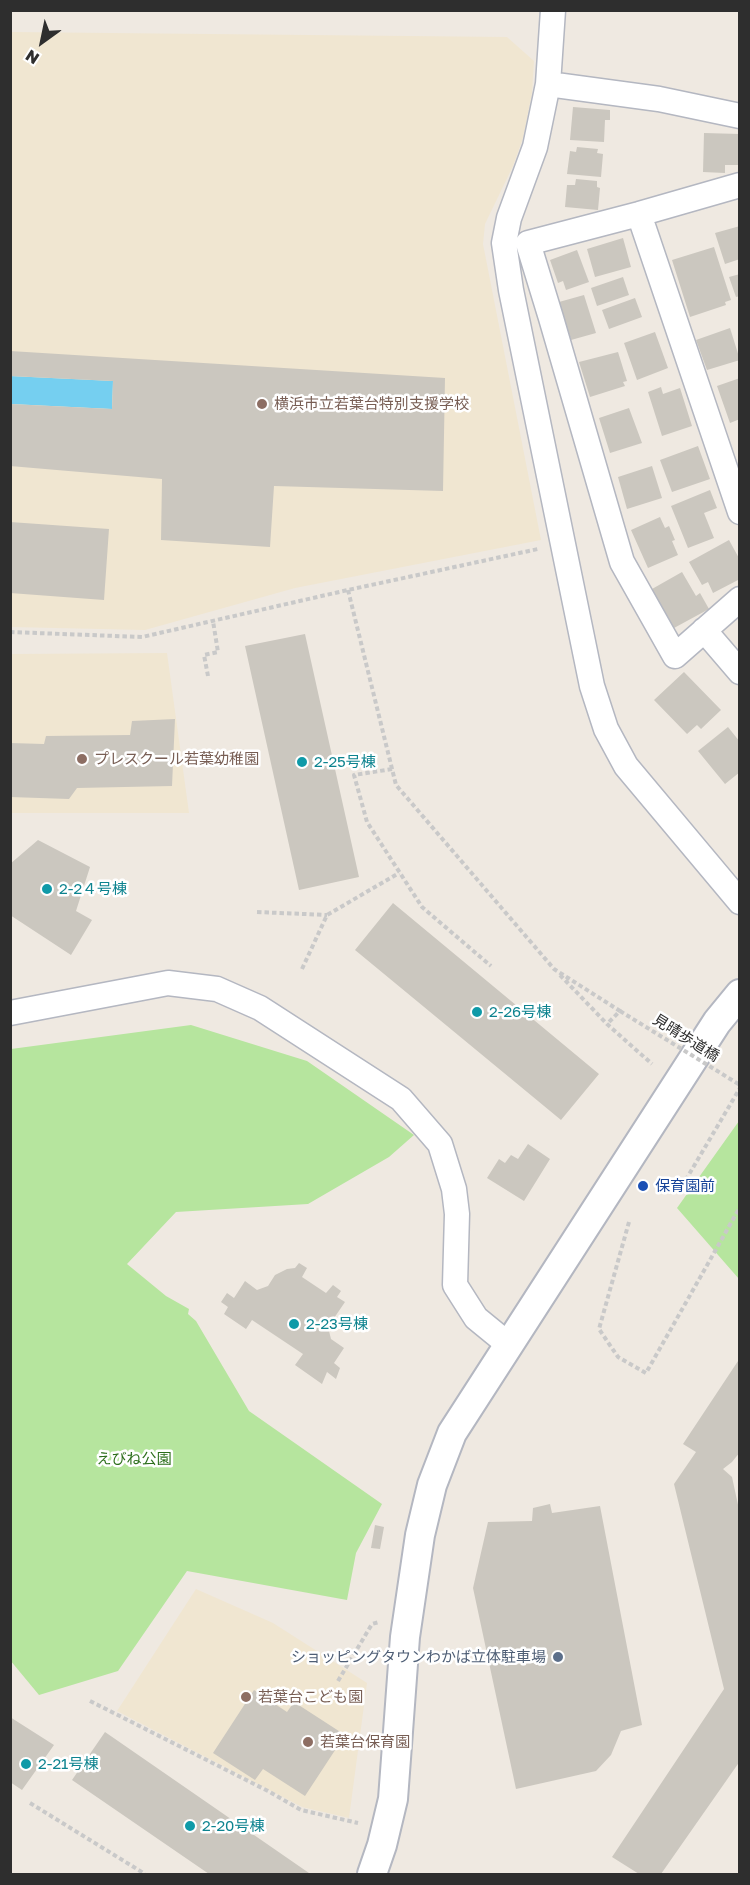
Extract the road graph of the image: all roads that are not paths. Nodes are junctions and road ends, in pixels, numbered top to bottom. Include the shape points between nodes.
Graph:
1 (553, 10) edge
2 (548, 84) junction
3 (740, 116) edge
4 (740, 184) edge
5 (639, 214) junction
6 (516, 243) junction
7 (740, 512) edge
8 (740, 599) edge
9 (704, 630) junction
10 (740, 672) edge
11 (737, 893) edge
12 (740, 994) edge
13 (10, 1013) edge
14 (509, 1345) junction
15 (372, 1875) edge

1 - 2 street
2 - 3 street via 659,99
2 - 6 street via 535,147 509,218
4 - 5 street
5 - 6 street
5 - 7 street
6 - 9 street via 552,318 622,562 675,656
6 - 11 street via 511,290 592,686 606,729 626,766
8 - 9 street
9 - 10 street
12 - 14 street via 717,1022
13 - 14 street via 168,983 217,989 260,1008 401,1099 440,1144 454,1189 454,1285 476,1318
14 - 15 street via 452,1433 432,1485 420,1535 405,1637 393,1799

